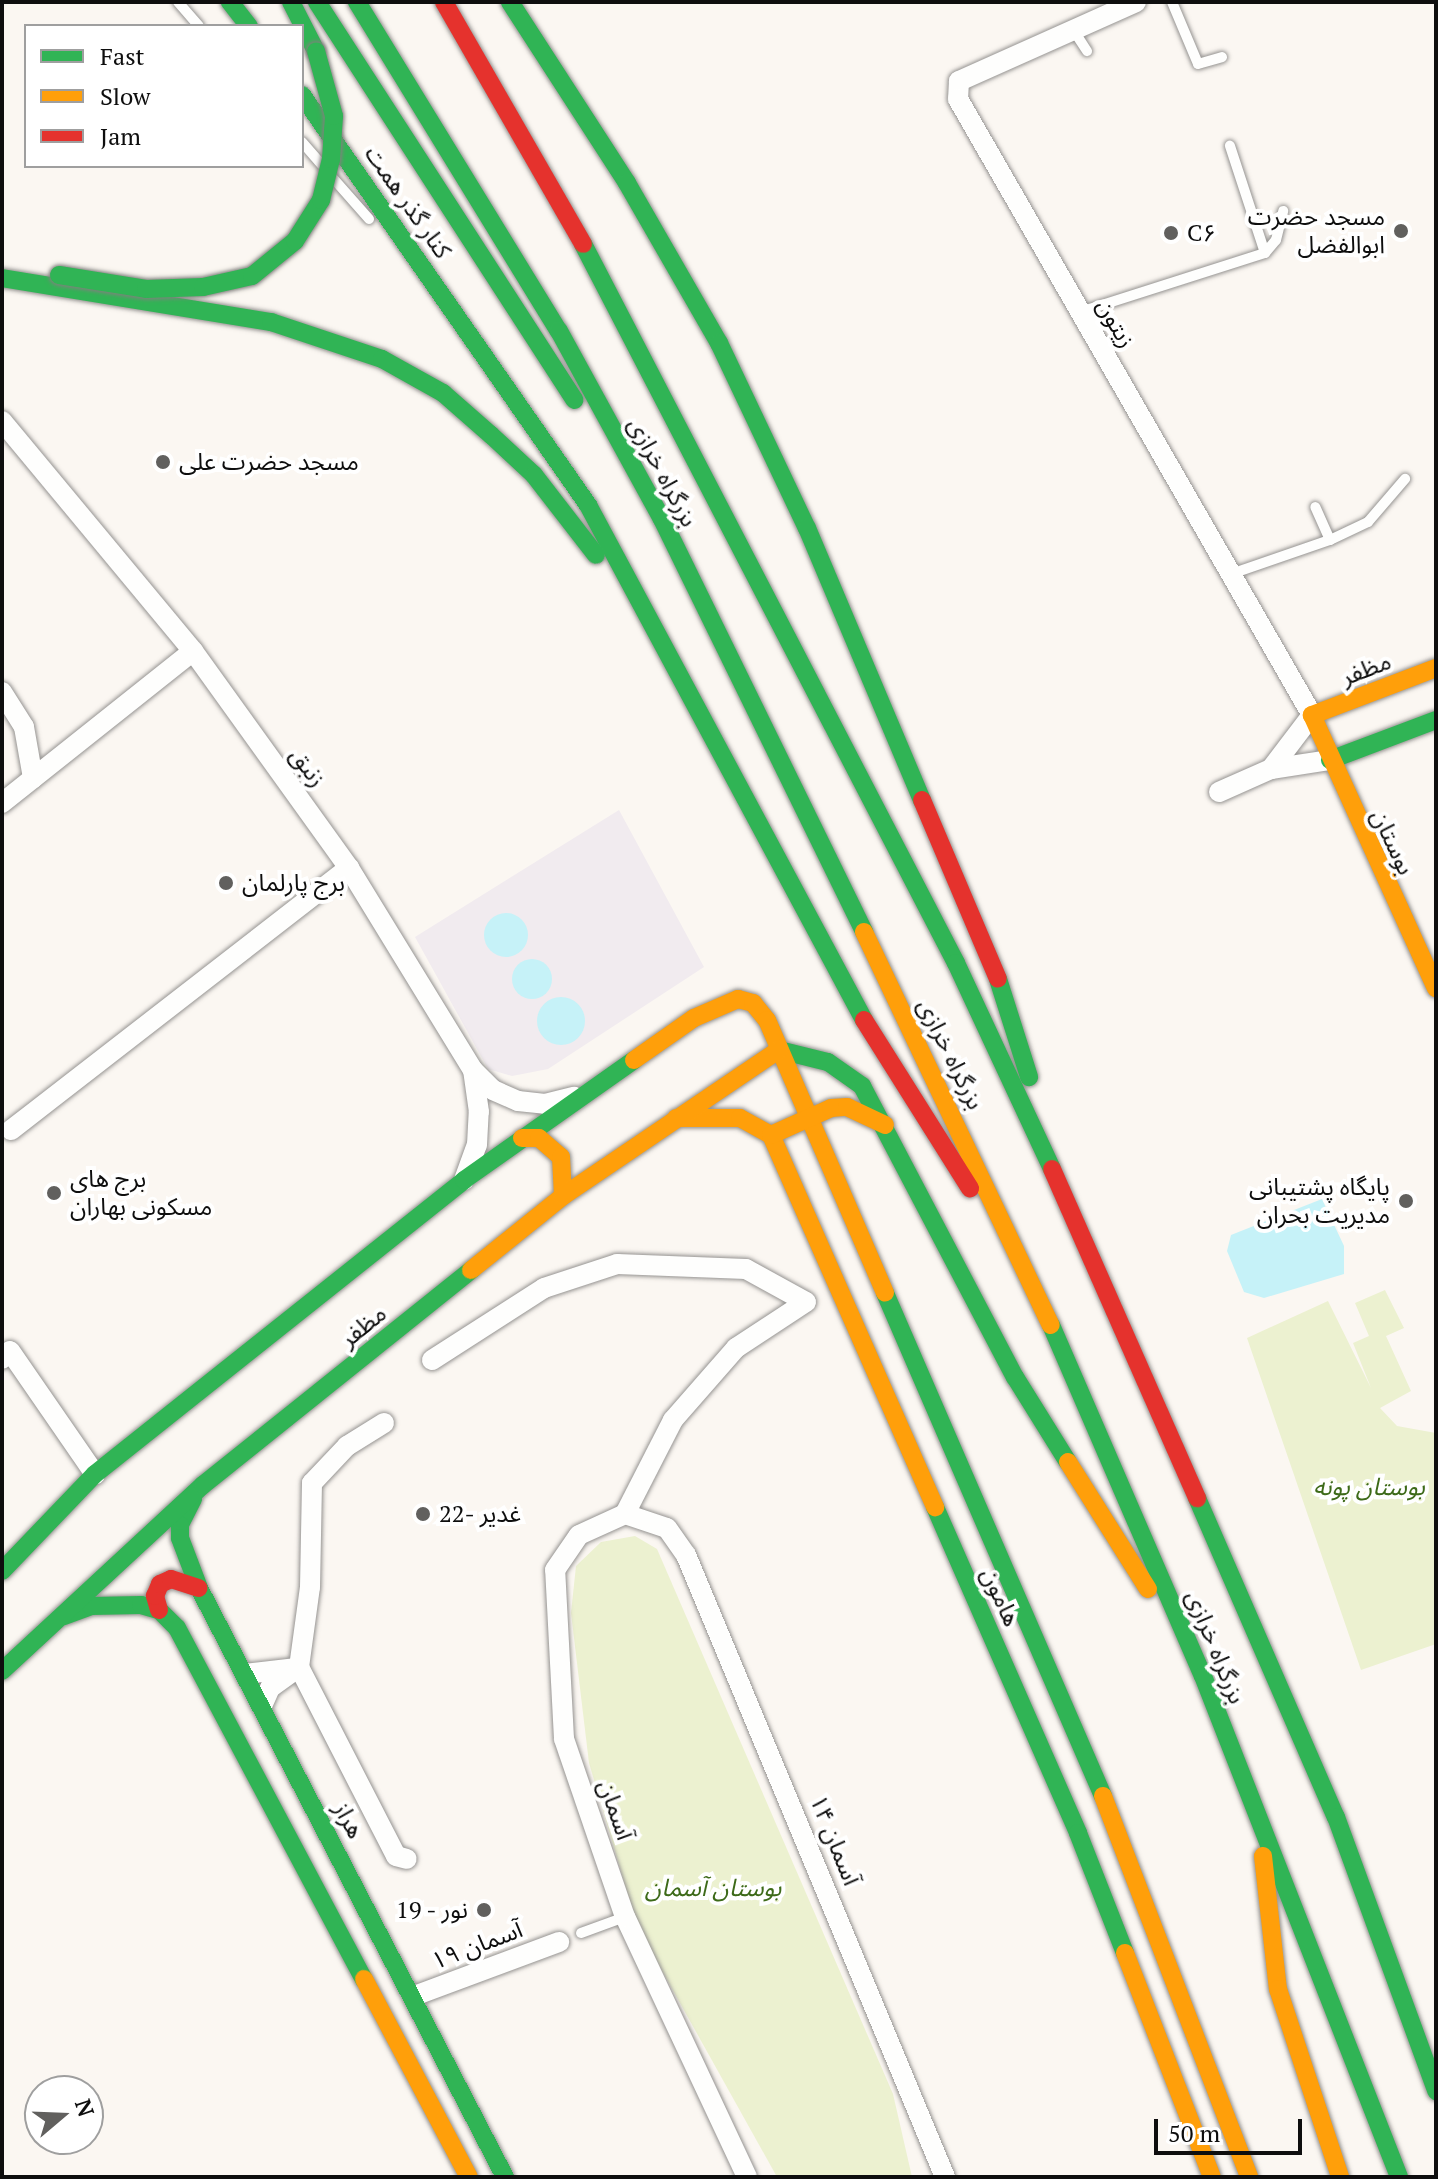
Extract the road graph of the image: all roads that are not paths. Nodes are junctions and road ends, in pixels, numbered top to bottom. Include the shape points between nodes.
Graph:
1 (178, 2) edge
2 (230, 2) edge
3 (291, 2) edge
4 (317, 2) edge
5 (357, 2) edge
6 (444, 2) edge
7 (510, 2) edge
8 (1136, 2) edge
9 (1172, 2) edge
10 (197, 24) edge
11 (247, 24) edge
12 (302, 24) edge
13 (304, 27) edge
14 (1074, 31) junction
15 (1087, 51) dead end
16 (1222, 57) dead end
17 (304, 98) edge
18 (304, 144) edge
19 (1230, 146) dead end
20 (1283, 211) dead end
21 (1265, 253) junction
22 (2, 258) edge
23 (2, 278) edge
24 (1080, 312) junction
25 (475, 338) junction
26 (2, 421) edge
27 (1405, 479) dead end
28 (1315, 507) dead end
29 (662, 519) junction
30 (1330, 540) junction
31 (1231, 574) junction
32 (193, 651) junction
33 (1436, 668) edge
34 (1384, 688) junction
35 (2, 692) edge
36 (1312, 715) junction
37 (1436, 720) edge
38 (1375, 723) junction
39 (711, 730) junction
40 (1330, 760) junction
41 (1271, 769) junction
42 (33, 778) junction
43 (1219, 792) dead end
44 (2, 803) edge
45 (349, 868) junction
46 (1436, 988) edge
47 (779, 1050) junction
48 (473, 1070) junction
49 (579, 1095) junction
50 (676, 1118) junction
51 (809, 1119) junction
52 (885, 1125) junction
53 (11, 1130) dead end
54 (771, 1135) junction
55 (522, 1138) junction
56 (464, 1180) junction
57 (563, 1196) junction
58 (1070, 1207) junction
59 (1034, 1284) junction
60 (5, 1349) edge
61 (432, 1360) dead end
62 (384, 1423) dead end
63 (95, 1474) junction
64 (203, 1485) junction
65 (625, 1514) junction
66 (2, 1571) edge
67 (199, 1588) junction
68 (159, 1610) junction
69 (46, 1626) junction
70 (299, 1667) junction
71 (2, 1671) edge
72 (245, 1674) junction
73 (1203, 1676) junction
74 (262, 1706) junction
75 (1259, 1816) junction
76 (407, 1859) dead end
77 (1133, 1869) junction
78 (1098, 1881) junction
79 (625, 1917) junction
80 (581, 1933) dead end
81 (559, 1942) dead end
82 (414, 1996) junction
83 (1436, 2091) edge
84 (469, 2177) edge
85 (505, 2177) edge
86 (747, 2177) edge
87 (945, 2177) edge
88 (1212, 2177) edge
89 (1249, 2177) edge
90 (1340, 2177) edge
91 (1399, 2177) edge

1 - 10 lane
2 - 11 main road
3 - 12 main road, bridge
4 - 29 main road via 570,395
5 - 29 main road, بزرگراه خرازی via 559,331
6 - 58 main road, بزرگراه خرازی via 622,312 784,620 956,963
7 - 58 main road via 627,183 719,343 800,514 874,695 987,945
8 - 14 street, زیتون
9 - 16 lane via 1198,64
13 - 22 main road, bridge via 334,116 331,159 321,200 295,241 252,276 203,287 146,289 59,275
14 - 15 lane
14 - 24 street, زیتون via 959,81 956,89
17 - 25 main road, کنار گذر همت
18 - 25 lane
19 - 21 lane
20 - 21 lane via 1276,240
21 - 24 lane
23 - 39 main road via 271,322 382,359 443,393 534,475 583,536
24 - 31 street, زیتون
25 - 39 main road, کنار گذر همت via 588,505
26 - 32 street, زنبق
27 - 30 lane via 1368,522
28 - 30 lane
29 - 59 main road, بزرگراه خرازی
30 - 31 lane
31 - 36 street, زیتون
32 - 42 street
32 - 45 street, زنبق
33 - 34 main road, مظفر
34 - 36 main road, مظفر
34 - 38 main road via 1371,701
35 - 42 street via 24,727
36 - 40 main road, زیتون
36 - 41 street
37 - 38 main road
38 - 40 main road
39 - 59 main road via 800,907 903,1089
40 - 41 street
40 - 46 main road, بوستان
41 - 43 street
42 - 44 street
45 - 48 street, زنبق
45 - 53 street
47 - 49 main road, هامون via 753,1003 738,999 694,1018
47 - 50 main road, مظفر
47 - 51 main road, هامون
47 - 52 main road via 847,1071
48 - 49 street, زنبق via 493,1090 518,1101 545,1104
48 - 56 street via 477,1145
49 - 55 main road
50 - 54 main road via 740,1118
50 - 57 main road, مظفر
51 - 52 main road via 847,1107
51 - 54 main road
51 - 77 main road, هامون
52 - 73 main road via 1015,1377
54 - 78 main road, هامون
55 - 56 main road
55 - 57 main road via 539,1138 561,1157
56 - 63 main road
57 - 64 main road, مظفر
58 - 83 main road, بزرگراه خرازی via 1336,1817
59 - 73 main road, بزرگراه خرازی
60 - 63 street
61 - 65 street via 544,1288 617,1264 746,1269 806,1302 736,1348 673,1420
62 - 70 street via 347,1446 312,1483 310,1587
63 - 66 main road
64 - 67 main road, هراز via 180,1525 186,1560
64 - 69 main road, مظفر
65 - 79 street, آسمان via 579,1535 555,1570 564,1739
65 - 87 street, آسمان ۱۴ via 667,1528 686,1555
67 - 68 main road via 171,1579 160,1584 155,1596
67 - 72 main road, هراز
68 - 69 main road via 91,1606
68 - 84 main road via 177,1628
69 - 71 main road, مظفر
70 - 72 street
70 - 74 street via 270,1688
70 - 76 street via 396,1856
72 - 74 main road, هراز
73 - 75 main road, بزرگراه خرازی
74 - 82 main road, هراز
75 - 90 main road via 1278,1989
75 - 91 main road, بزرگراه خرازی
77 - 78 main road
77 - 89 main road, هامون
78 - 88 main road, هامون
79 - 80 lane
79 - 86 street, آسمان
81 - 82 street, آسمان ۱۹
82 - 85 main road, هراز

